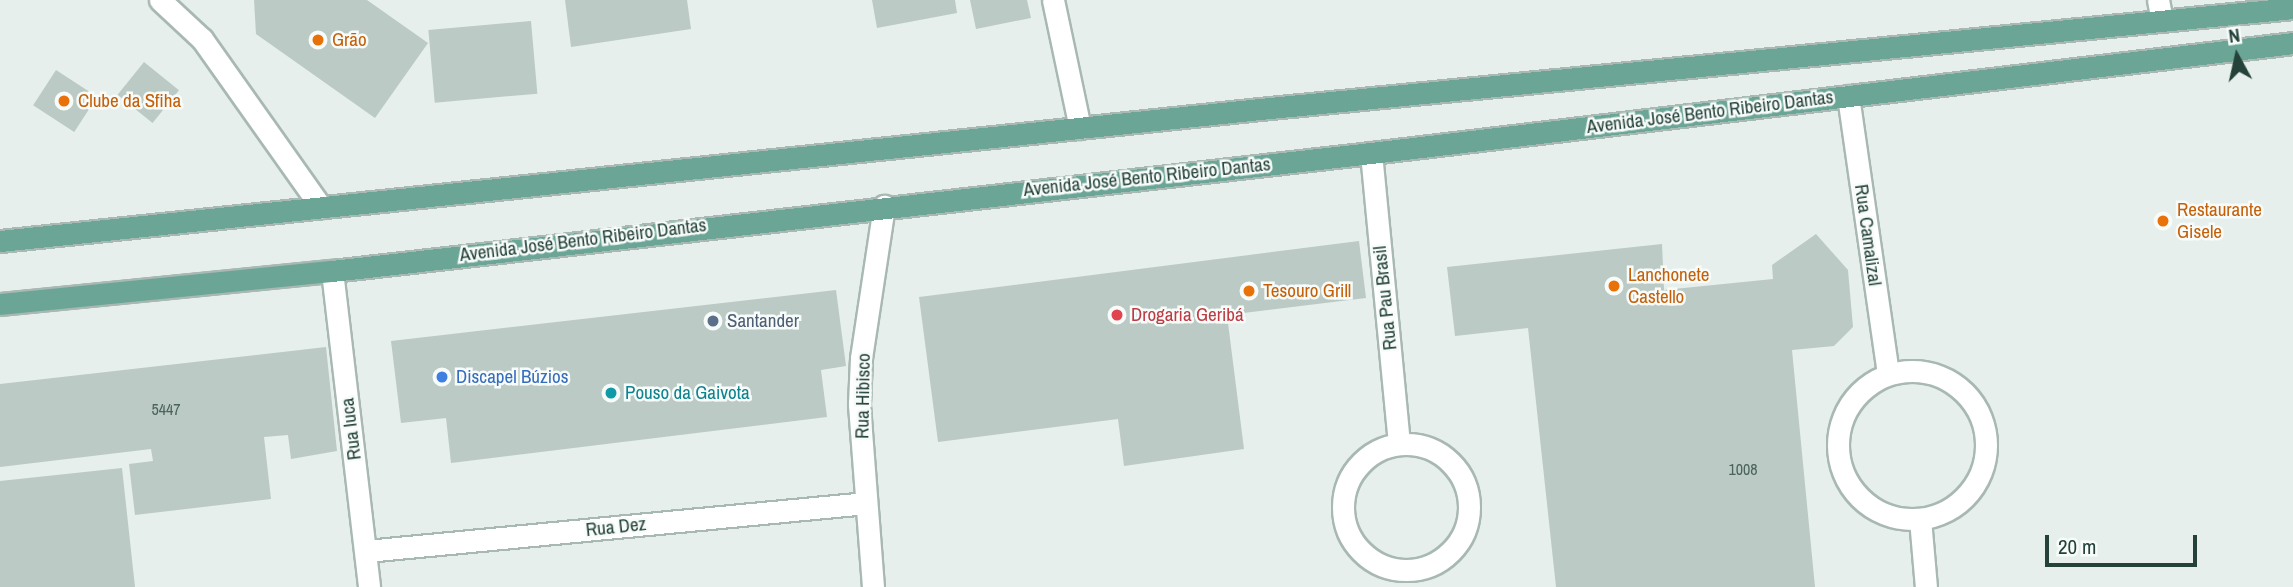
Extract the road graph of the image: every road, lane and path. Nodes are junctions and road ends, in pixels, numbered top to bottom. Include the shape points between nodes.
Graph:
1 (160, 0) edge
2 (1053, 0) edge
3 (2158, 0) edge
4 (2293, 8) edge
5 (2162, 21) junction
6 (2293, 43) edge
7 (1848, 96) junction
8 (1080, 128) junction
9 (1371, 153) junction
10 (884, 206) junction
11 (321, 207) junction
12 (0, 241) edge
13 (332, 271) junction
14 (0, 304) edge
15 (1888, 374) junction
16 (1399, 443) junction
17 (866, 503) junction
18 (1920, 519) junction
19 (366, 551) junction
20 (1406, 579) edge
21 (369, 587) edge
22 (873, 587) edge
23 (1926, 587) edge

1 - 11 street via 202,39
2 - 8 street
3 - 5 street
4 - 5 main road
5 - 8 main road
6 - 7 main road, Avenida José Bento Ribeiro Dantas
7 - 9 main road, Avenida José Bento Ribeiro Dantas
7 - 15 street, Rua Camalizal
8 - 11 main road
9 - 10 main road, Avenida José Bento Ribeiro Dantas
9 - 16 street, Rua Pau Brasil
10 - 13 main road, Avenida José Bento Ribeiro Dantas
10 - 17 street, Rua Hibisco via 861,358 859,404
11 - 12 main road
13 - 14 main road, Avenida José Bento Ribeiro Dantas
13 - 19 street, Rua Iuca
15 - 18 street via 1864,388 1847,409 1839,435 1839,462 1851,486 1869,506 1893,517
15 - 18 street via 1918,370 1949,379 1973,400 1986,428 1986,460 1973,488 1950,509
16 - 20 street via 1364,459 1346,484 1342,515 1354,544 1378,565
16 - 20 street via 1429,446 1454,463 1468,489 1470,519 1457,546
17 - 19 street, Rua Dez
17 - 22 street, Rua Hibisco
18 - 23 street
19 - 21 street, Rua Iuca

